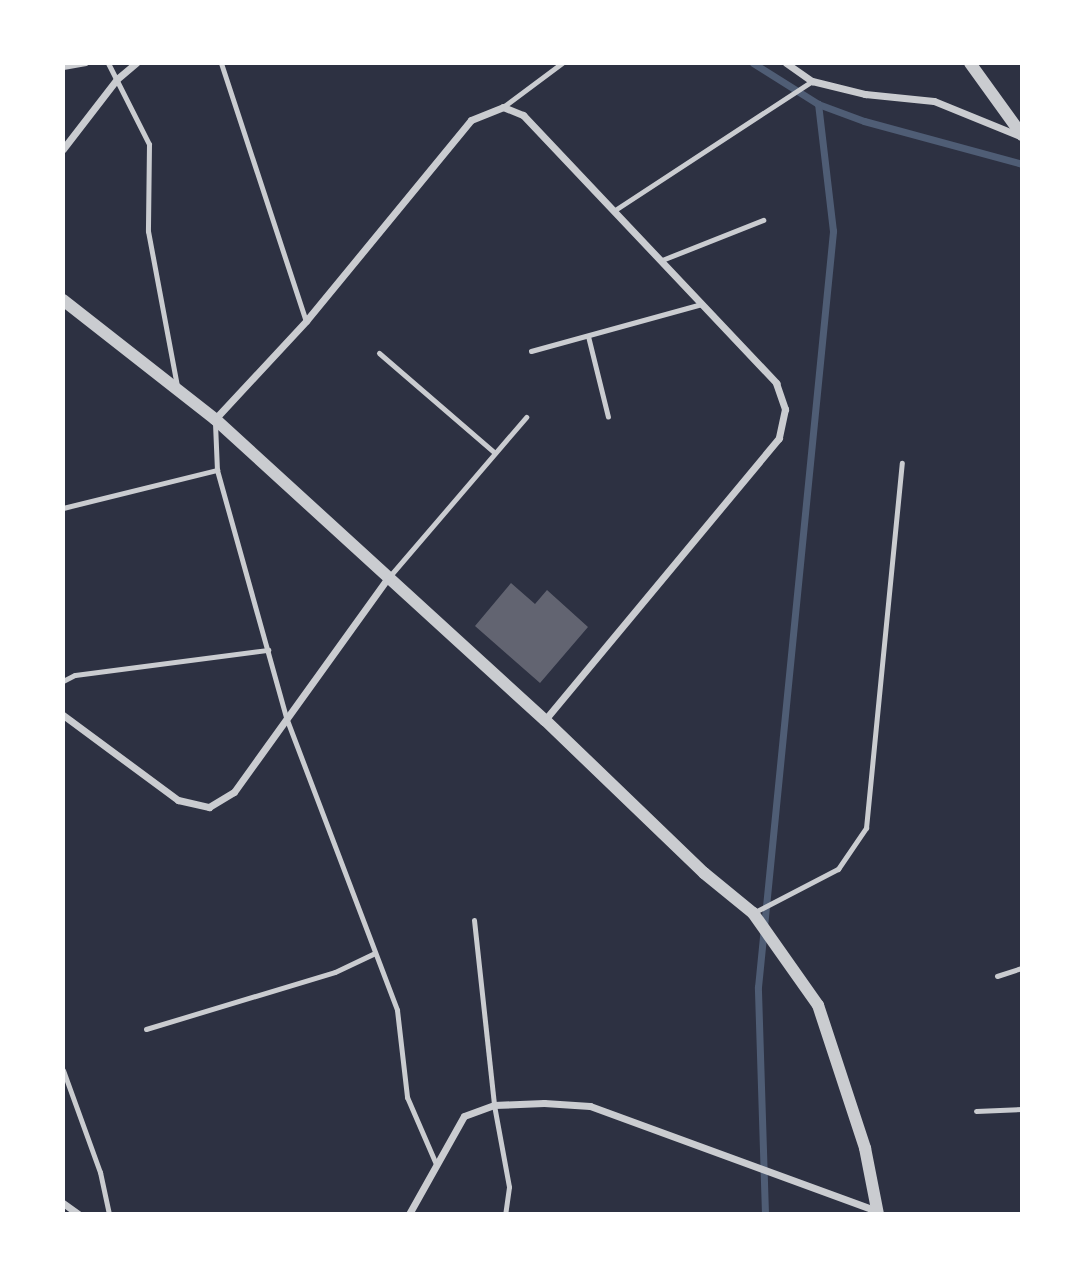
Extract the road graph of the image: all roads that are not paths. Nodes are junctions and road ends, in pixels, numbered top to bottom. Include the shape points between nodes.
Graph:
1 (86, 63) edge
2 (108, 63) edge
3 (136, 63) edge
4 (221, 63) edge
5 (562, 63) edge
6 (786, 63) edge
7 (970, 63) edge
8 (63, 67) edge
9 (117, 79) junction
10 (812, 80) junction
11 (503, 107) junction
12 (1022, 136) edge
13 (63, 149) edge
14 (615, 210) junction
15 (763, 220) dead end
16 (662, 260) junction
17 (63, 300) edge
18 (702, 303) junction
19 (306, 321) junction
20 (588, 335) junction
21 (531, 351) dead end
22 (379, 353) dead end
23 (177, 386) junction
24 (526, 417) dead end
25 (608, 417) dead end
26 (215, 419) junction
27 (495, 453) junction
28 (902, 463) dead end
29 (217, 470) junction
30 (63, 508) edge
31 (387, 579) junction
32 (268, 650) junction
33 (63, 681) edge
34 (63, 715) edge
35 (287, 720) junction
36 (545, 720) junction
37 (753, 913) junction
38 (474, 920) dead end
39 (375, 953) junction
40 (1022, 968) edge
41 (997, 975) dead end
42 (146, 1029) dead end
43 (63, 1070) edge
44 (494, 1105) junction
45 (1022, 1109) edge
46 (976, 1111) dead end
47 (436, 1164) junction
48 (63, 1203) edge
49 (877, 1213) edge
50 (78, 1214) edge
51 (109, 1214) edge
52 (409, 1214) edge
53 (505, 1214) edge

1 - 8 lane
2 - 9 lane
3 - 9 street
4 - 19 lane
5 - 11 lane
6 - 10 street
7 - 12 street
9 - 13 street
9 - 23 lane via 149,144 148,232
10 - 12 street via 865,94 934,101
10 - 14 lane
11 - 14 street via 523,116
11 - 19 street via 471,120
14 - 16 street
15 - 16 lane
16 - 18 street
17 - 23 street
18 - 20 lane
18 - 36 street via 776,383 785,409 779,438
19 - 26 street
20 - 21 lane
20 - 25 lane
22 - 27 lane
23 - 26 street
24 - 27 lane
26 - 29 lane
26 - 31 street
27 - 31 lane
28 - 37 lane via 866,828 838,869
29 - 30 lane
29 - 32 lane
31 - 35 street
31 - 36 street
32 - 33 lane via 75,675
32 - 35 lane
34 - 35 street via 178,800 209,807 234,792
35 - 39 lane
36 - 37 street via 704,873
37 - 49 street via 818,1005 865,1148
38 - 44 lane
39 - 42 lane via 335,972
39 - 47 lane via 397,1010 407,1097
40 - 41 lane
43 - 51 lane via 100,1172
44 - 47 street via 464,1116
44 - 49 street via 590,1107
44 - 53 lane via 509,1187
45 - 46 lane
47 - 52 street
48 - 50 street

